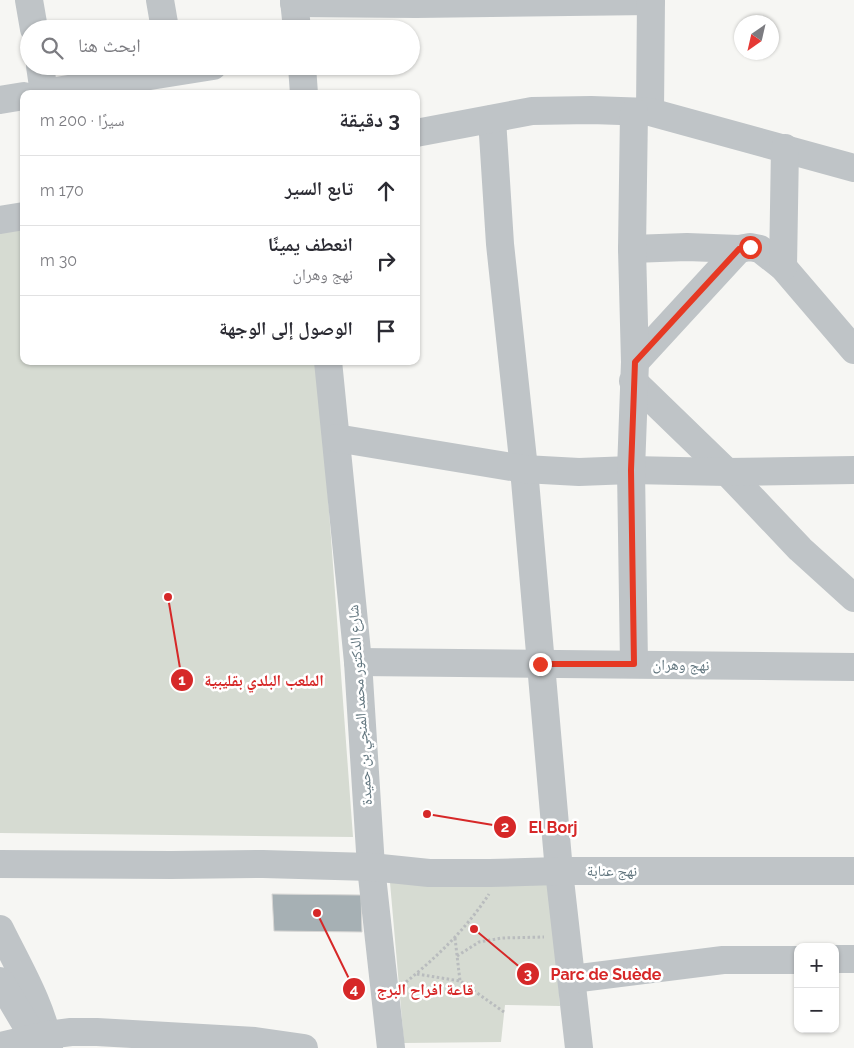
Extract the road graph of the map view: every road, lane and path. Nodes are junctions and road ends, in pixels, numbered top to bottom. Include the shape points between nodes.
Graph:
1 (29, 0) edge
2 (160, 0) edge
3 (652, 0) edge
4 (551, 1) edge
5 (295, 11) edge
6 (32, 20) edge
7 (163, 20) edge
8 (133, 75) edge
9 (303, 75) edge
10 (36, 87) edge
11 (304, 90) edge
12 (20, 93) edge
13 (0, 100) edge
14 (642, 112) junction
15 (492, 119) junction
16 (420, 132) edge
17 (785, 148) junction
18 (854, 168) edge
19 (20, 217) edge
20 (0, 220) edge
21 (632, 249) junction
22 (739, 249) junction
23 (782, 267) junction
24 (854, 350) edge
25 (328, 365) edge
26 (634, 371) junction
27 (336, 438) junction
28 (524, 469) junction
29 (631, 470) junction
30 (854, 470) edge
31 (726, 472) junction
32 (854, 598) edge
33 (358, 662) junction
34 (540, 664) junction
35 (634, 664) junction
36 (854, 667) edge
37 (0, 864) edge
38 (371, 867) junction
39 (559, 871) junction
40 (854, 871) edge
41 (490, 873) junction
42 (0, 929) edge
43 (568, 937) junction
44 (454, 938) junction
45 (457, 956) junction
46 (839, 959) edge
47 (854, 959) edge
48 (794, 960) edge
49 (416, 973) junction
50 (572, 979) junction
51 (460, 981) junction
52 (0, 982) edge
53 (385, 989) junction
54 (504, 1012) dead end
55 (43, 1042) edge
56 (215, 1043) edge
57 (0, 1046) edge
58 (304, 1048) edge
59 (391, 1048) edge
60 (579, 1048) edge

1 - 6 street
2 - 7 street
3 - 4 street
3 - 14 street
4 - 5 street
8 - 10 street
9 - 11 street
12 - 13 street
14 - 15 street via 532,111
14 - 17 street
14 - 21 street
15 - 16 street
15 - 28 street via 500,244
17 - 18 street
17 - 23 street
19 - 20 street
21 - 22 street
21 - 26 street
22 - 23 street via 760,249
22 - 26 street
23 - 24 street
25 - 27 street, شارع الدكتور محمد المنجي بن حميدة
26 - 29 street
26 - 31 street
27 - 28 street
27 - 33 street, شارع الدكتور محمد المنجي بن حميدة
28 - 29 street
28 - 34 street
29 - 31 street
29 - 35 street
30 - 31 street
31 - 32 street via 800,549
33 - 34 street, نهج وهران
33 - 38 street, شارع الدكتور محمد المنجي بن حميدة
34 - 35 street, نهج وهران
34 - 39 street
35 - 36 street, نهج وهران
37 - 38 street, نهج عنابة
38 - 41 street, نهج عنابة via 430,873
38 - 53 street, شارع الدكتور محمد المنجي بن حميدة
39 - 40 street, نهج عنابة
39 - 41 street, نهج عنابة
39 - 43 street
41 - 44 path via 492,891
42 - 55 street via 38,1008
43 - 45 path via 502,938 479,942
43 - 50 street
44 - 45 path
44 - 49 path
45 - 51 path
46 - 47 street
48 - 50 street via 723,960
49 - 51 path
49 - 53 path via 399,987
50 - 60 street
51 - 54 path
52 - 55 street
53 - 59 street, شارع الدكتور محمد المنجي بن حميدة
55 - 56 street via 71,1032 96,1032
55 - 57 street
56 - 58 street via 255,1040

